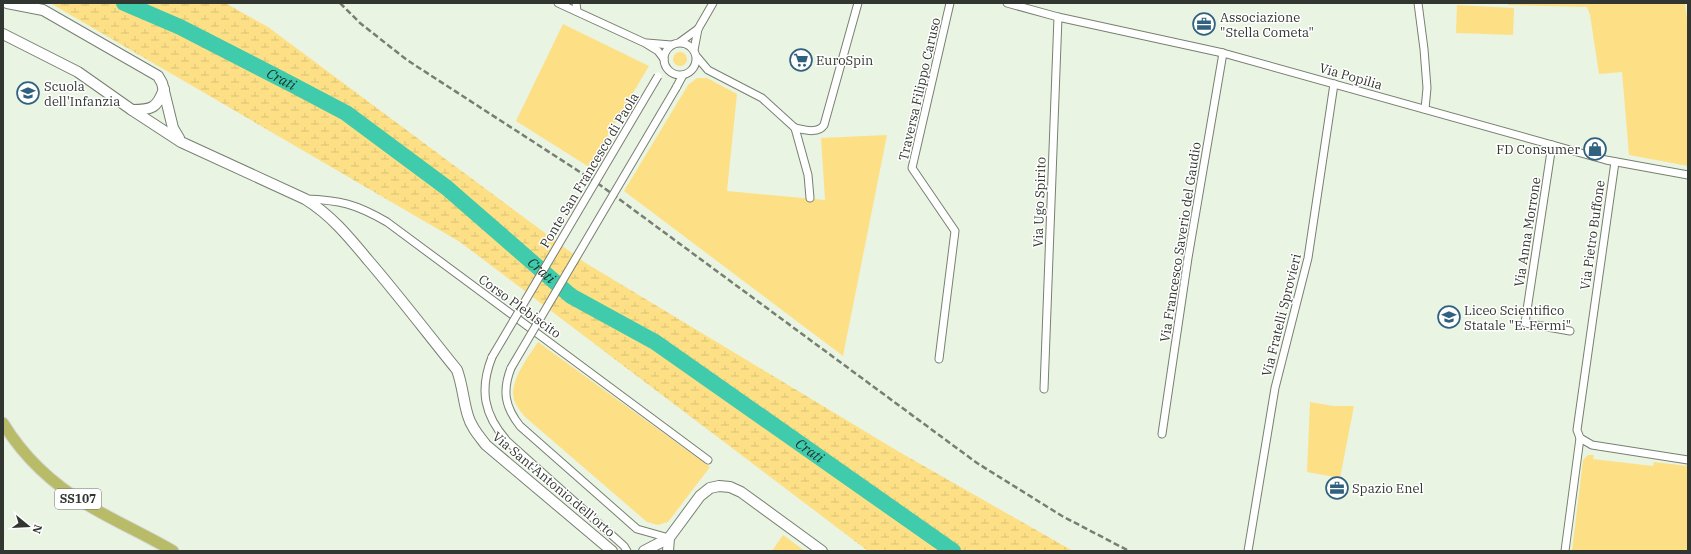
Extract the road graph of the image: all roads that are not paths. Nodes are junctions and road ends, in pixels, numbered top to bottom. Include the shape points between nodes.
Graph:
1 (7, 3) edge
2 (31, 3) edge
3 (558, 3) edge
4 (576, 3) edge
5 (713, 3) edge
6 (858, 3) edge
7 (950, 3) edge
8 (1007, 3) edge
9 (1418, 3) edge
10 (45, 6) edge
11 (577, 11) junction
12 (1058, 17) junction
13 (698, 29) junction
14 (3, 34) edge
15 (680, 42) junction
16 (645, 43) junction
17 (671, 45) junction
18 (1223, 53) junction
19 (696, 54) junction
20 (664, 62) junction
21 (708, 70) junction
22 (692, 71) junction
23 (683, 75) junction
24 (1334, 84) junction
25 (164, 89) junction
26 (132, 110) junction
27 (1425, 110) junction
28 (795, 128) junction
29 (181, 142) junction
30 (1552, 145) junction
31 (1615, 162) junction
32 (1688, 176) edge
33 (810, 198) dead end
34 (305, 199) junction
35 (1570, 331) dead end
36 (939, 359) dead end
37 (1044, 389) dead end
38 (3, 423) edge
39 (1162, 434) dead end
40 (1580, 438) junction
41 (708, 460) dead end
42 (1688, 460) edge
43 (669, 538) junction
44 (173, 551) edge
45 (612, 551) edge
46 (627, 551) edge
47 (644, 551) edge
48 (668, 551) edge
49 (822, 551) edge
50 (1248, 551) edge
51 (1565, 551) edge

1 - 10 street
2 - 10 street
3 - 11 street
4 - 11 street
5 - 13 street
6 - 28 street via 822,129 805,131
7 - 36 street, Traversa Filippo Caruso via 912,168 955,231
8 - 12 street, Via Popilia
9 - 27 street via 1427,88
10 - 25 street via 158,76
11 - 16 street
12 - 18 street, Via Popilia
12 - 37 street, Via Ugo Spirito
13 - 15 street
13 - 19 street
14 - 26 street, Via Sant'Antonio dell'orto via 78,72
15 - 17 street
15 - 19 street via 691,46
16 - 17 street
16 - 20 street via 658,51
17 - 20 street via 664,54
18 - 24 street, Via Popilia
18 - 39 street, Via Francesco Saverio del Gaudio via 1188,258
19 - 21 street
19 - 22 street
20 - 23 street via 667,69 674,74
20 - 46 street, Ponte San Francesco di Paola, bridge via 492,357 488,367 485,394 491,420 497,430
21 - 22 street
21 - 28 street via 762,98
22 - 23 street
23 - 43 street, bridge via 511,368 506,381 508,404 520,426 637,529
24 - 27 street, Via Popilia
24 - 50 street, Via Fratelli Sprovieri via 1308,258 1275,388
25 - 26 street via 157,104 152,108
25 - 29 street via 173,128
26 - 29 street, Via Sant'Antonio dell'orto
27 - 30 street, Via Popilia
28 - 33 street via 808,175
29 - 34 street, Via Sant'Antonio dell'orto
30 - 31 street, Via Popilia
30 - 35 street, Via Anna Morrone via 1525,323
31 - 32 street, Via Popilia
31 - 40 street, Via Pietro Buffone via 1577,430
34 - 41 street, Corso Plebiscito via 348,203 386,222
34 - 45 street, Via Sant'Antonio dell'orto via 336,222 457,370 463,386 468,416 486,445
38 - 44 main road, SS107 via 29,458 56,484 85,504
40 - 42 street via 1583,442 1596,446
40 - 51 street
43 - 47 street
43 - 48 street
43 - 49 street via 700,496 710,488 719,486 741,492

